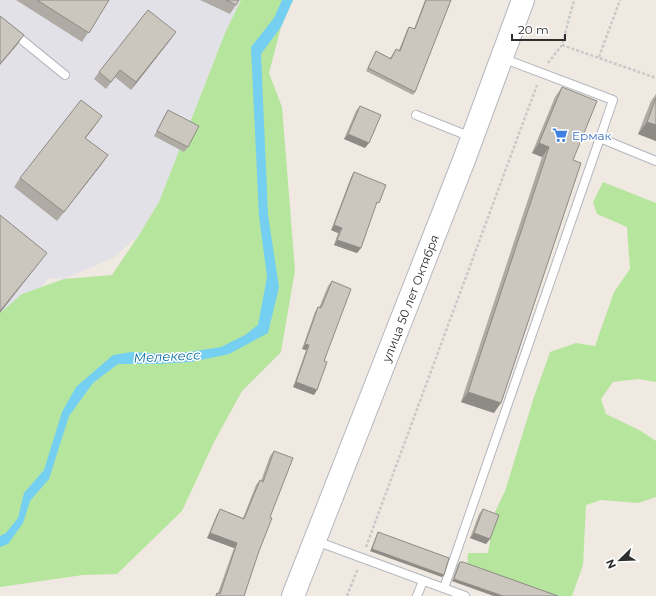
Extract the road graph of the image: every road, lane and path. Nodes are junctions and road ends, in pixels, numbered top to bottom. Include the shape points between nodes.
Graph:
1 (523, 0) edge
2 (574, 0) edge
3 (620, 0) edge
4 (0, 22) edge
5 (562, 45) junction
6 (502, 58) junction
7 (598, 58) junction
8 (541, 73) junction
9 (65, 75) dead end
10 (656, 78) edge
11 (416, 115) dead end
12 (472, 137) junction
13 (600, 138) junction
14 (656, 161) edge
15 (316, 541) junction
16 (362, 558) junction
17 (423, 581) junction
18 (444, 588) junction
19 (293, 596) edge
20 (347, 596) edge
21 (417, 596) edge
22 (465, 596) edge

1 - 6 main road, улица 50 лет Октября
2 - 5 path
3 - 7 path
4 - 9 lane
5 - 7 path
5 - 8 path
6 - 8 lane
6 - 12 main road, улица 50 лет Октября
7 - 10 path
8 - 13 lane via 613,100
8 - 16 path
11 - 12 lane
12 - 15 main road, улица 50 лет Октября
13 - 14 lane
13 - 18 lane
15 - 16 lane
15 - 19 main road, улица 50 лет Октября
16 - 17 lane
16 - 20 path
17 - 18 lane
17 - 21 lane
18 - 22 lane

